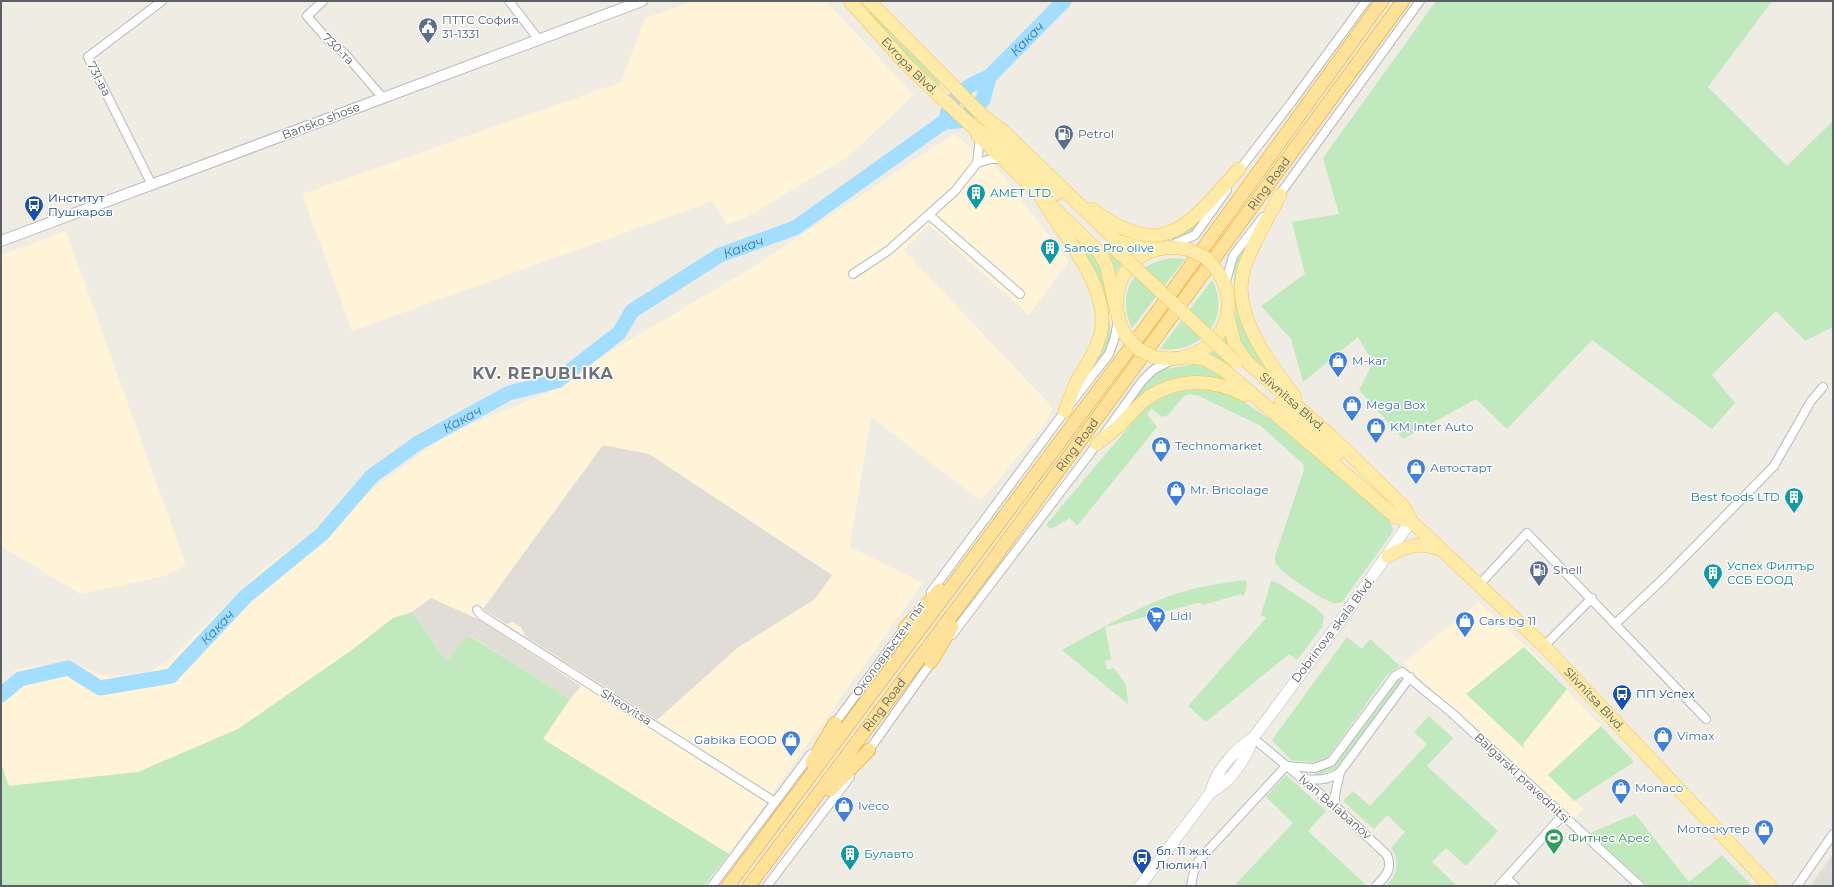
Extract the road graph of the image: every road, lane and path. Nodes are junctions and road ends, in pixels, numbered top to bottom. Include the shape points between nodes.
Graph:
1 (162, 1) edge
2 (323, 1) edge
3 (509, 1) edge
4 (642, 1) edge
5 (850, 1) edge
6 (869, 1) edge
7 (1366, 1) edge
8 (1382, 1) edge
9 (1403, 1) edge
10 (1420, 1) edge
11 (539, 40) junction
12 (383, 98) junction
13 (984, 117) junction
14 (977, 133) junction
15 (997, 141) junction
16 (1003, 159) junction
17 (978, 163) junction
18 (1239, 169) junction
19 (152, 185) junction
20 (1067, 193) junction
21 (1280, 195) junction
22 (1041, 197) junction
23 (929, 215) junction
24 (1, 241) edge
25 (1163, 248) junction
26 (853, 274) dead end
27 (1225, 285) junction
28 (1020, 294) dead end
29 (1173, 302) joint
30 (1227, 313) junction
31 (1117, 314) junction
32 (1188, 357) junction
33 (1173, 360) junction
34 (1823, 387) dead end
35 (1264, 404) junction
36 (1065, 411) junction
37 (1312, 419) junction
38 (1097, 444) junction
39 (1333, 451) junction
40 (1375, 480) junction
41 (1357, 482) junction
42 (1411, 521) junction
43 (985, 541) junction
44 (1445, 552) junction
45 (1388, 556) junction
46 (987, 568) junction
47 (1479, 585) junction
48 (1592, 598) junction
49 (477, 610) dead end
50 (1615, 624) junction
51 (905, 628) junction
52 (1544, 646) junction
53 (931, 662) junction
54 (1410, 677) junction
55 (1706, 719) dead end
56 (835, 723) junction
57 (1253, 738) junction
58 (869, 750) junction
59 (1286, 766) junction
60 (1340, 772) junction
61 (1302, 778) junction
62 (775, 802) junction
63 (1335, 806) junction
64 (1562, 816) junction
65 (778, 821) junction
66 (791, 830) junction
67 (1833, 834) edge
68 (1506, 878) junction
69 (1142, 885) edge
70 (712, 886) edge
71 (728, 886) edge
72 (749, 886) edge
73 (767, 886) edge
74 (1191, 886) edge
75 (1376, 886) edge
76 (1499, 886) edge
77 (1515, 886) edge
78 (1640, 886) edge
79 (1770, 886) edge
80 (1797, 886) edge

1 - 19 street, 731-ва via 88,57
2 - 12 street, 730-та via 307,16 327,39 345,54
3 - 11 street
4 - 11 street, Bansko shose
5 - 14 main road, Evropa Blvd. via 906,64
6 - 13 main road, Evropa Blvd.
7 - 18 street
8 - 43 highway, Ring Road via 1164,303
9 - 46 highway, Ring Road
10 - 21 street
11 - 12 street, Bansko shose
12 - 19 street, Bansko shose
13 - 15 main road, Evropa Blvd.
13 - 20 main road, Evropa Blvd. via 1003,131
14 - 15 main road, Evropa Blvd.
14 - 16 main road, Evropa Blvd.
14 - 17 street
15 - 29 main road, Evropa Blvd., bridge
16 - 17 street
16 - 22 main road, Evropa Blvd.
17 - 23 street via 955,191
18 - 20 main road via 1183,227 1173,233 1154,236 1125,230
18 - 25 street via 1195,235
19 - 24 street, Bansko shose
20 - 25 main road, Evropa Blvd. via 1117,242 1142,248
21 - 27 street via 1233,256
21 - 37 main road via 1250,253 1244,270 1242,301 1252,330 1267,359
22 - 31 main road, Evropa Blvd. via 1104,259
22 - 36 main road via 1088,274 1102,313 1100,337
23 - 26 street via 889,250
23 - 28 street
25 - 27 main road, bridge via 1190,250 1206,258
25 - 31 main road via 1136,260 1125,272 1118,288
27 - 30 main road
29 - 39 main road, Slivnitsa Blvd., bridge
30 - 32 main road via 1223,328 1212,343
30 - 37 main road, Slivnitsa Blvd. via 1235,345 1246,361
31 - 33 main road, bridge via 1126,336 1138,348 1154,357
31 - 36 street via 1115,337 1109,354
32 - 33 main road
32 - 35 main road, Slivnitsa Blvd. via 1213,362
33 - 38 street, Ring Road via 1148,374
34 - 50 street via 1810,401 1774,466
35 - 38 main road via 1233,388 1217,384 1202,382 1173,386 1149,397
35 - 41 main road, Slivnitsa Blvd.
36 - 51 street, Околовръстен път
37 - 40 main road, Slivnitsa Blvd.
38 - 53 street, Ring Road
39 - 40 main road, Slivnitsa Blvd.
39 - 41 main road, Slivnitsa Blvd.
40 - 42 main road, Slivnitsa Blvd. via 1404,507
41 - 42 main road, Slivnitsa Blvd. via 1397,518
42 - 44 main road, Slivnitsa Blvd.
42 - 45 main road, Dobrinova skala Blvd.
43 - 51 highway
43 - 65 highway, Ring Road
44 - 45 main road via 1432,546 1415,545
44 - 47 main road, Slivnitsa Blvd.
45 - 57 main road, Dobrinova skala Blvd.
46 - 53 highway
46 - 66 highway, Ring Road
47 - 48 street via 1527,534
47 - 52 main road, Slivnitsa Blvd.
48 - 50 street
48 - 52 street
49 - 62 street, Sheovitsa via 481,615
50 - 55 street
51 - 56 street, Околовръстен път
52 - 79 main road, Slivnitsa Blvd.
53 - 58 street, Ring Road
54 - 59 street, Balgarski pravednitsi via 1402,672 1395,676 1330,762 1314,768
54 - 60 street
54 - 64 street, Balgarski pravednitsi
56 - 62 street, Околовръстен път
56 - 65 highway
57 - 59 street, Ivan Balabanov
57 - 69 main road, Dobrinova skala Blvd. via 1249,751 1222,787 1211,792
58 - 66 highway
58 - 73 street, Ring Road
59 - 61 street, Ivan Balabanov
59 - 74 street via 1199,860
60 - 61 street via 1321,780
60 - 63 street via 1334,794
61 - 63 street, Ivan Balabanov
62 - 70 street, Околовръстен път
63 - 75 street, Ivan Balabanov via 1387,855 1390,866 1388,872
64 - 68 street
64 - 78 street, Balgarski pravednitsi
65 - 71 highway, Ring Road
66 - 72 highway, Ring Road
67 - 80 street
68 - 76 street
68 - 77 street

